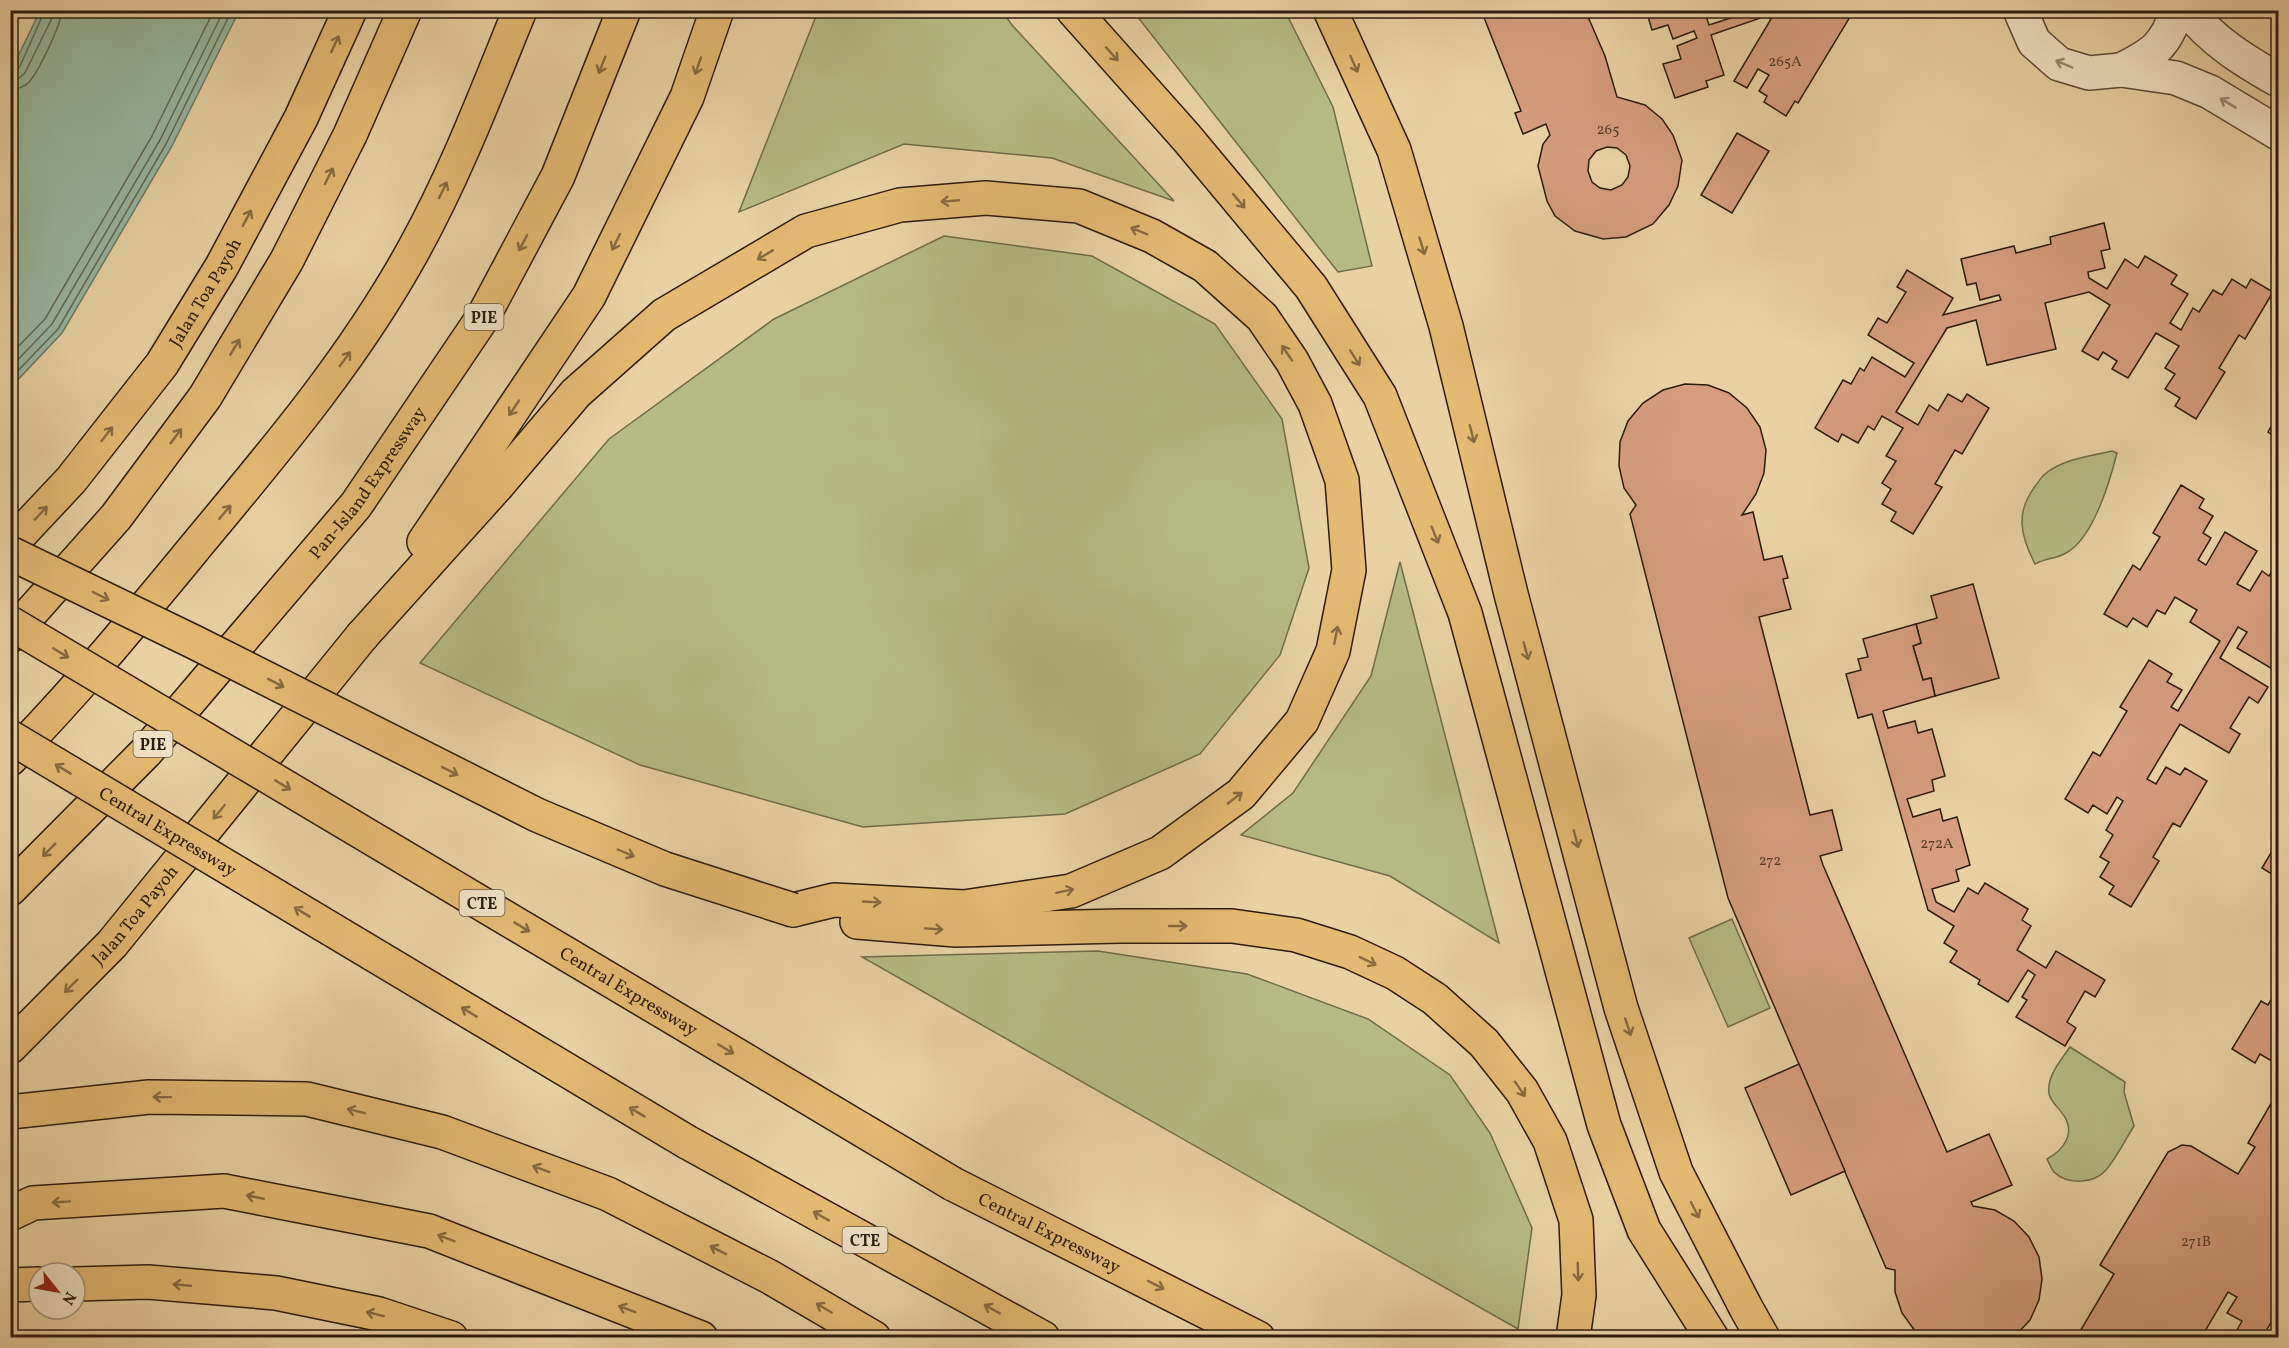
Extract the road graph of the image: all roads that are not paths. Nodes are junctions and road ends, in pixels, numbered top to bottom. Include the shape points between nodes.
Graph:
1 (350, 10) edge
2 (405, 10) edge
3 (520, 10) edge
4 (624, 10) edge
5 (717, 10) edge
6 (1072, 10) edge
7 (1330, 10) edge
8 (2020, 10) edge
9 (2178, 10) edge
10 (2188, 10) edge
11 (2121, 70) junction
12 (2278, 80) edge
13 (2278, 133) edge
14 (10, 545) edge
15 (10, 552) edge
16 (10, 623) edge
17 (10, 636) edge
18 (362, 636) junction
19 (10, 737) edge
20 (10, 759) edge
21 (10, 889) edge
22 (793, 910) junction
23 (10, 1047) edge
24 (10, 1112) edge
25 (10, 1214) edge
26 (27, 1284) edge
27 (87, 1284) edge
28 (10, 1285) edge
29 (451, 1338) edge
30 (701, 1338) edge
31 (874, 1338) edge
32 (1043, 1338) edge
33 (1258, 1338) edge
34 (1573, 1338) edge
35 (1712, 1338) edge
36 (1763, 1338) edge

14 -> 1 main road, Jalan Toa Payoh via 71,480 162,364 222,266 301,118
17 -> 2 main road via 116,517 205,397 286,260 350,135
20 -> 3 main road via 52,716 187,557 357,344 414,249 467,140
4 -> 21 main road, Pan-Island Expressway / PIE via 558,176 483,317 356,505 146,752
5 -> 18 main road via 687,97 589,296
6 -> 35 main road via 1186,137 1311,287 1380,396 1465,613 1604,1125 1644,1230
7 -> 36 main road via 1394,150 1446,326 1511,594 1621,1008 1676,1172
11 -> 8 street via 2090,73 2059,64 2034,42
9 - 11 street via 2171,32 2150,56
10 - 12 street via 2202,29
13 -> 11 street via 2210,92 2176,78
15 -> 22 main road, bridge via 537,815 665,869
16 -> 33 main road, Central Expressway / CTE, bridge via 953,1184
22 -> 18 main road via 834,900 964,907 1071,891 1160,853 1241,794 1302,722 1333,651 1349,570 1342,480 1315,404 1292,361 1262,317 1204,266 1152,236 1079,206 986,198 900,205 806,231 664,315 576,393
18 -> 23 main road, Jalan Toa Payoh via 112,944
32 -> 19 main road, Central Expressway / CTE, bridge via 687,1143
22 -> 34 main road via 866,924 956,930 1232,926 1296,935 1350,952 1395,973 1435,999 1484,1044 1522,1091 1550,1142 1575,1220 1579,1295
31 -> 24 main road via 770,1277 608,1194 442,1132 307,1099 149,1097
30 -> 25 main road via 429,1231 224,1191 33,1203
26 - 28 main road
29 -> 27 main road via 379,1314 276,1293 148,1282

